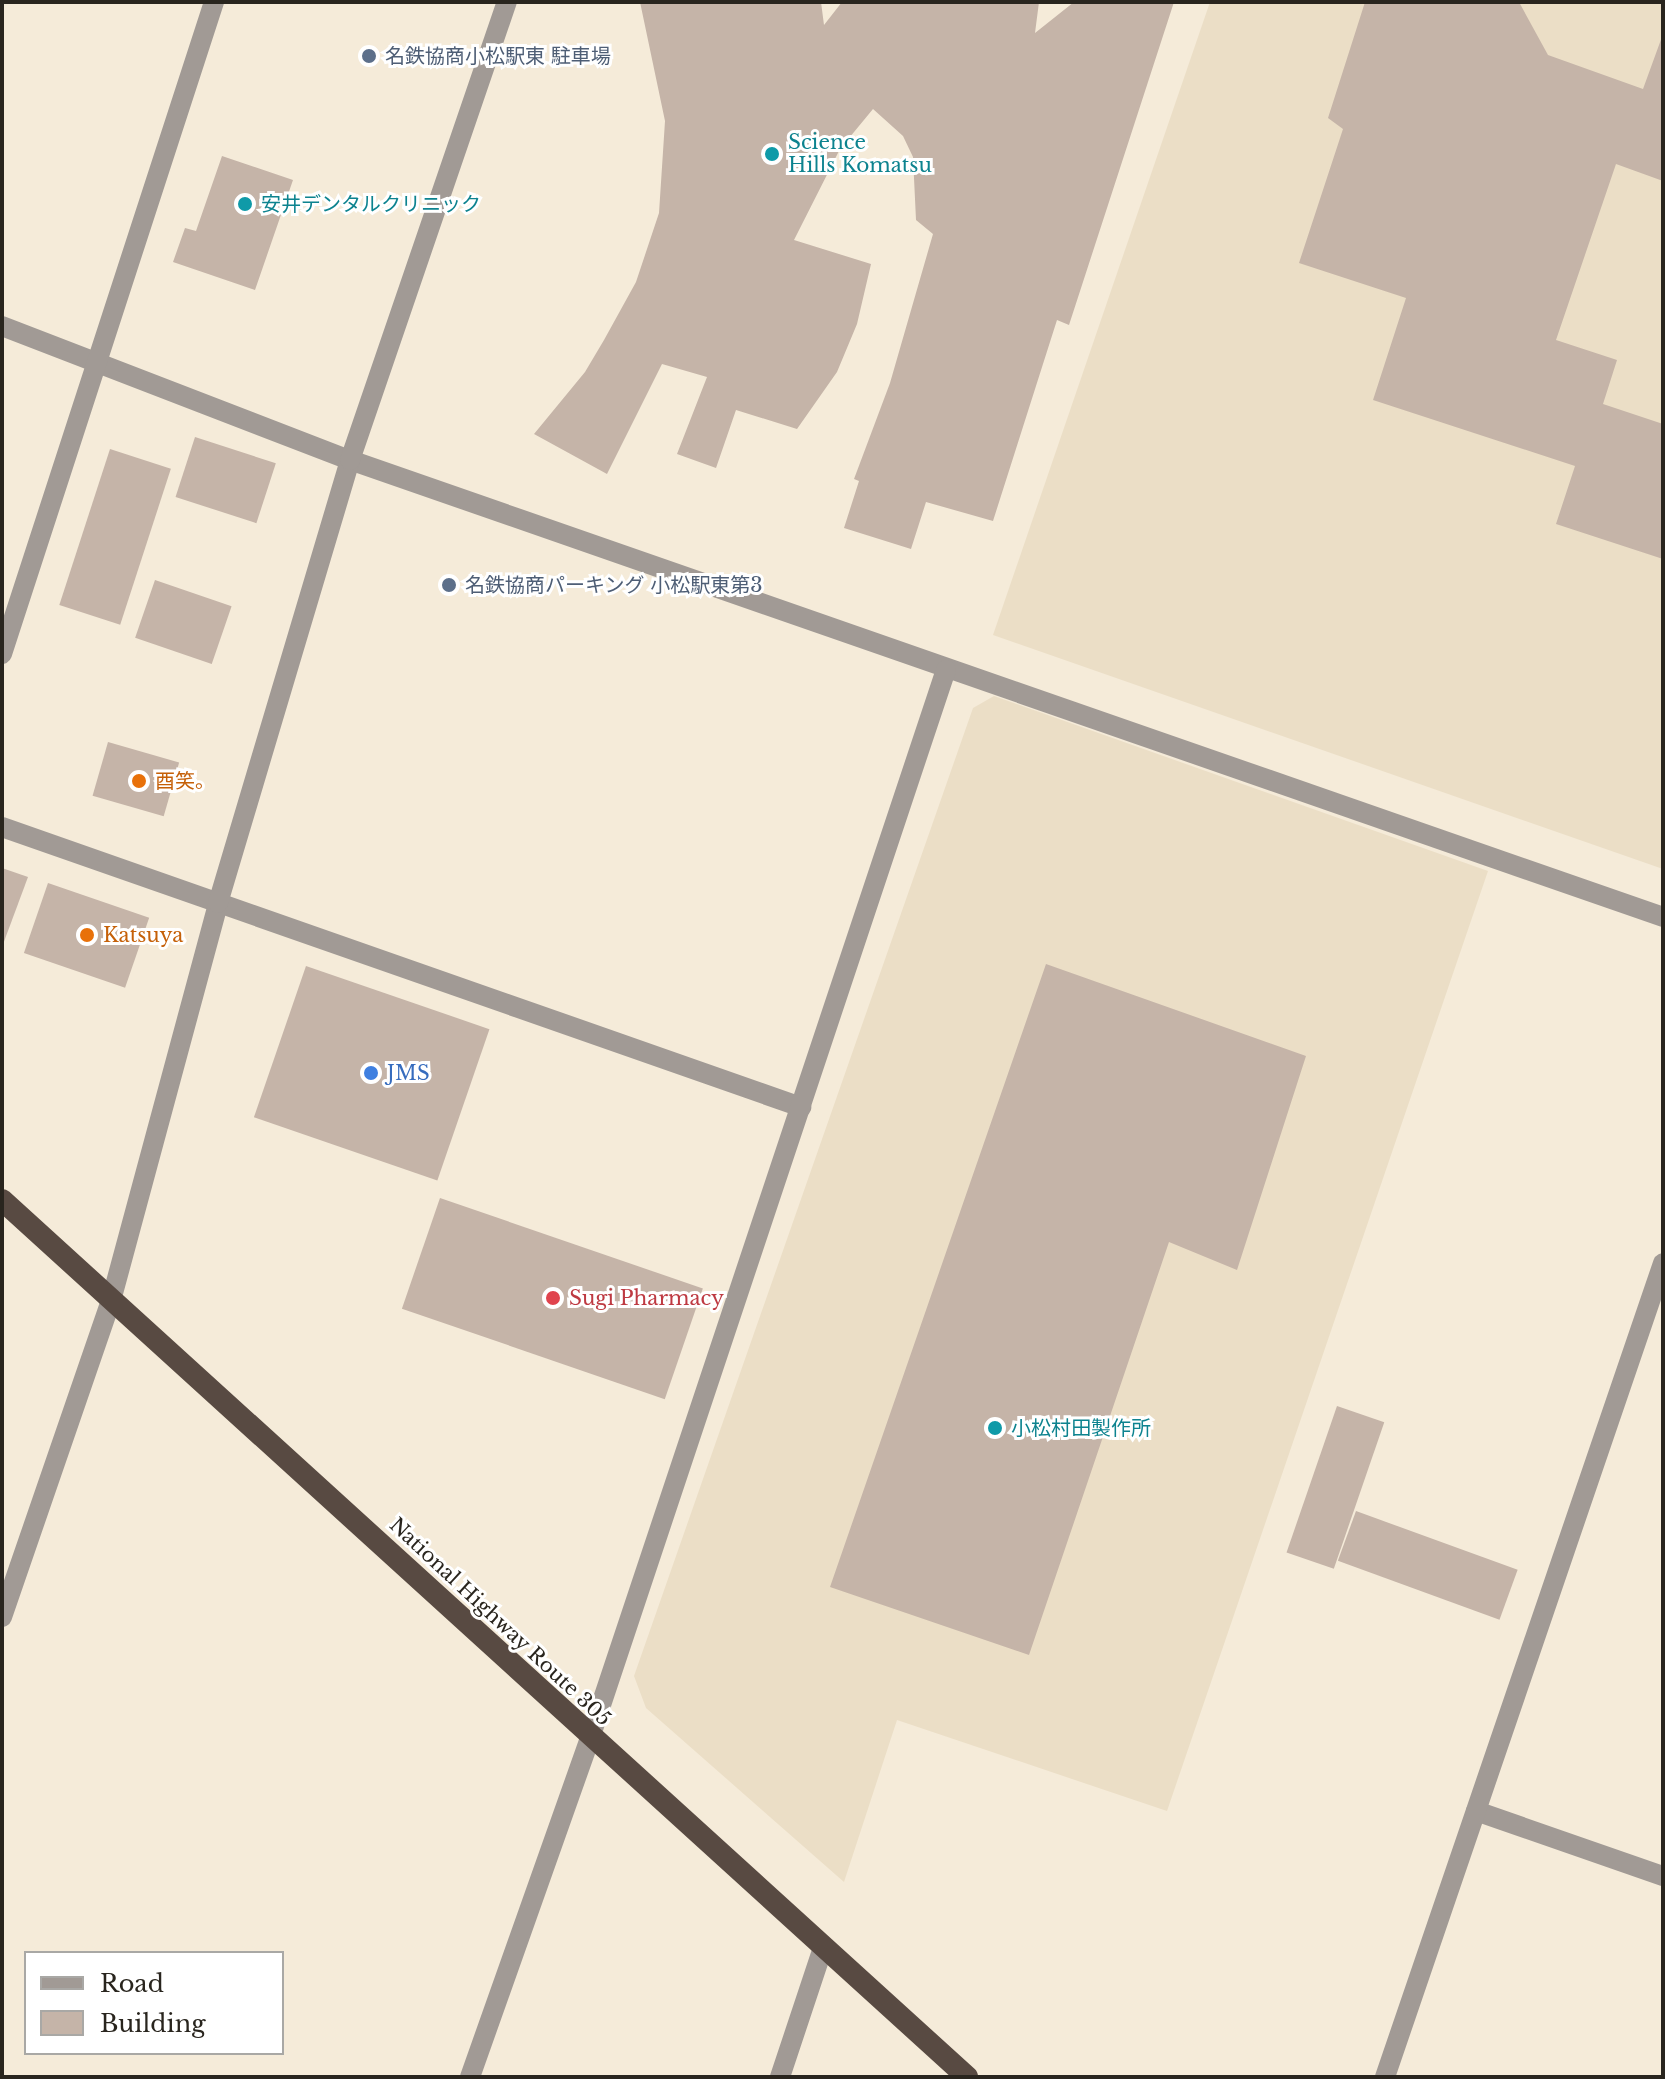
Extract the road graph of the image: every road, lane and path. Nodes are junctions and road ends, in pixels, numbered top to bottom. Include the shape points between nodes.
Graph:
1 (214, 2) edge
2 (507, 2) edge
3 (2, 326) edge
4 (94, 360) junction
5 (350, 460) junction
6 (2, 654) edge
7 (946, 670) junction
8 (2, 827) edge
9 (218, 903) junction
10 (1663, 917) edge
11 (801, 1107) junction
12 (2, 1200) edge
13 (1663, 1263) edge
14 (112, 1297) junction
15 (2, 1617) edge
16 (590, 1738) junction
17 (1476, 1811) junction
18 (1663, 1876) edge
19 (823, 1948) junction
20 (470, 2077) edge
21 (780, 2077) edge
22 (967, 2077) edge
23 (1385, 2077) edge

1 - 4 street
2 - 5 street
3 - 4 street
4 - 5 street
4 - 6 street
5 - 7 street
5 - 9 street
7 - 10 street
7 - 11 street
8 - 9 street
9 - 11 street
9 - 14 street
11 - 16 street
12 - 14 highway, National Highway Route 305
13 - 17 street
14 - 15 street
14 - 16 highway, National Highway Route 305
16 - 19 highway, National Highway Route 305
16 - 20 street
17 - 18 street
17 - 23 street
19 - 21 street
19 - 22 highway, National Highway Route 305

